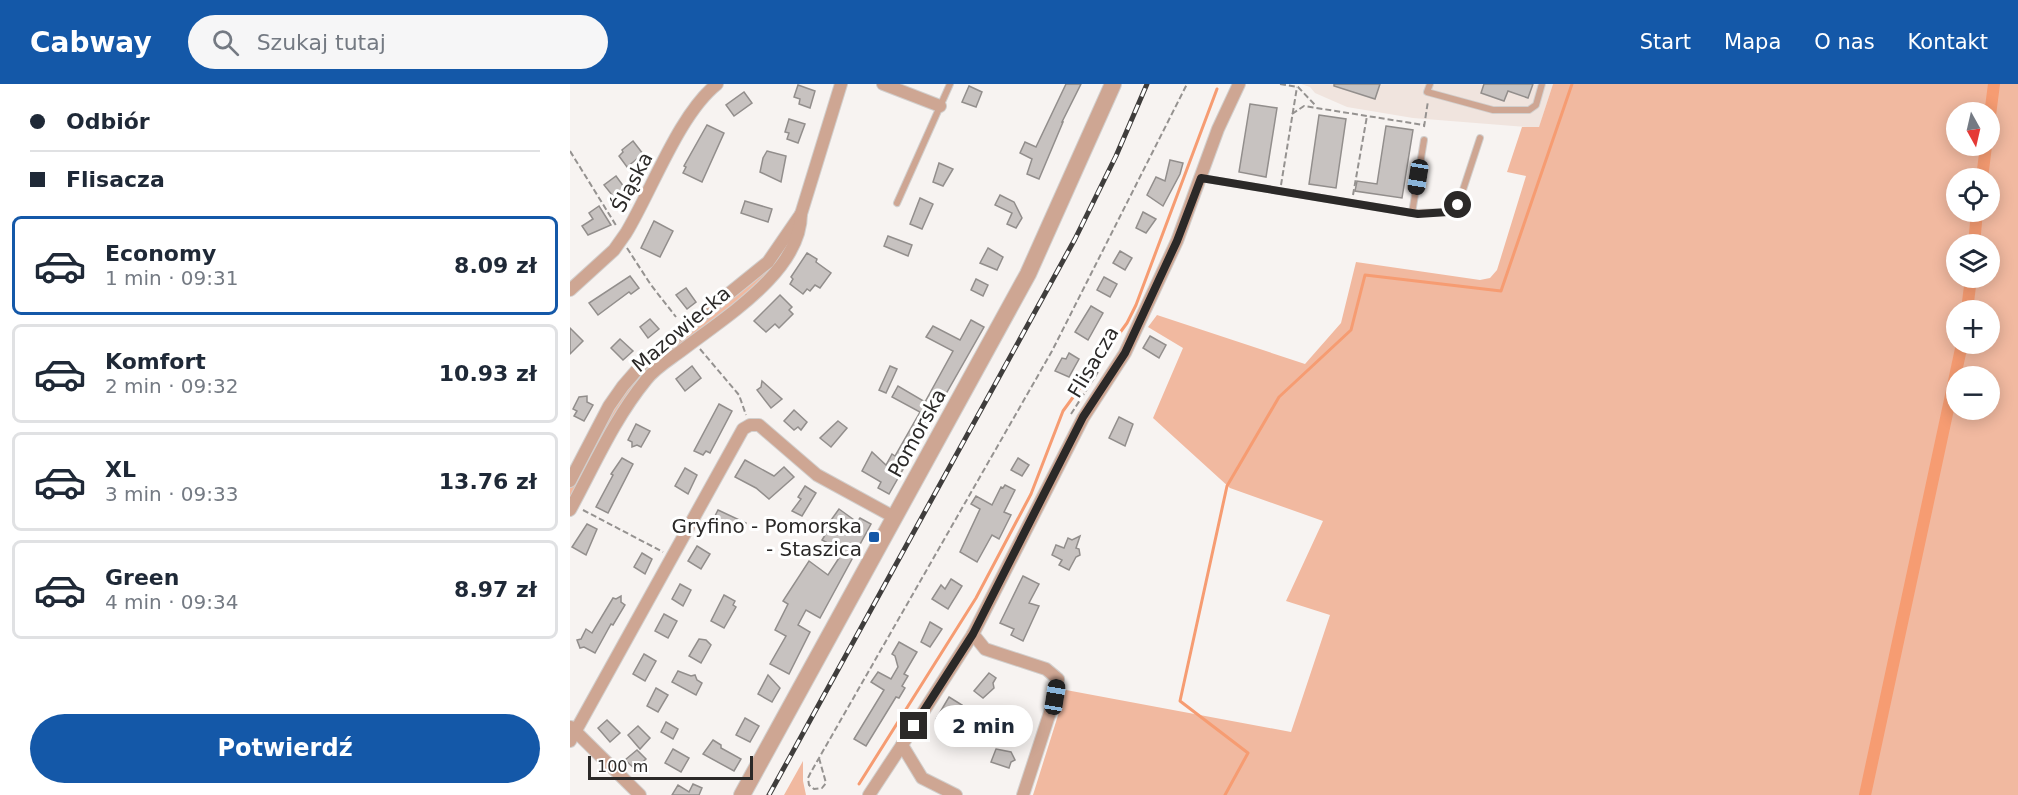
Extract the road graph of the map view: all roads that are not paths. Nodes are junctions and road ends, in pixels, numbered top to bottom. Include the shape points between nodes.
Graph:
1 (717, 84) edge
2 (841, 84) edge
3 (883, 84) edge
4 (950, 84) edge
5 (1113, 84) edge
6 (1224, 84) edge
7 (1239, 84) edge
8 (1430, 84) edge
9 (1542, 84) edge
10 (1229, 102) junction
11 (940, 106) junction
12 (1480, 138) dead end
13 (1424, 140) dead end
14 (1201, 178) junction
15 (897, 203) dead end
16 (1412, 213) junction
17 (801, 214) junction
18 (570, 290) edge
19 (570, 481) edge
20 (571, 508) edge
21 (894, 517) junction
22 (973, 634) junction
23 (572, 733) edge
24 (902, 745) junction
25 (640, 795) edge
26 (742, 795) edge
27 (869, 795) edge
28 (956, 795) edge
29 (1023, 795) edge

1 - 18 street, Śląska via 705,93 687,119 627,233
2 - 17 street, Mazowiecka
3 - 11 street
4 - 11 lane
5 - 21 street, Pomorska via 1028,274
6 - 10 street
7 - 10 street, Flisacza
8 - 9 lane via 1427,92 1493,110 1529,111 1536,105
10 - 14 street, Flisacza
11 - 15 lane
12 - 16 lane via 1458,205 1448,212
13 - 16 lane
14 - 16 lane
14 - 22 street, Flisacza via 1177,241 1125,353 1083,417
17 - 19 street, Mazowiecka via 781,246 760,269 630,378 609,406
17 - 20 street, Mazowiecka via 798,235 777,271 648,377 627,404
21 - 23 street via 817,475 759,425 744,429
21 - 26 street, Pomorska
22 - 24 street, Flisacza
22 - 29 street via 986,649 1046,669 1058,679
23 - 25 street
24 - 27 street, Flisacza
24 - 28 street via 922,778

